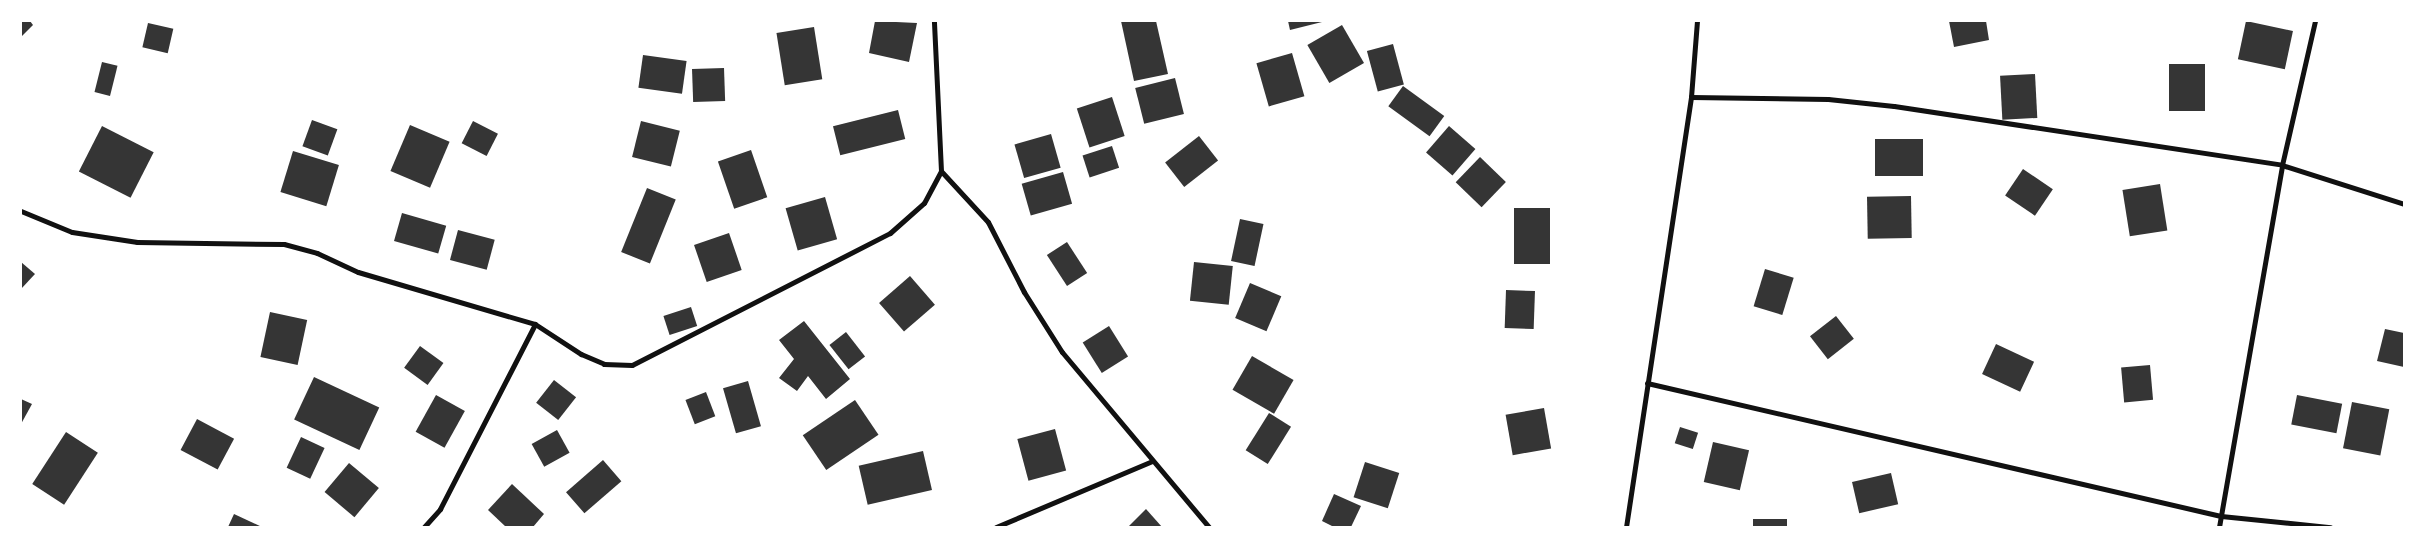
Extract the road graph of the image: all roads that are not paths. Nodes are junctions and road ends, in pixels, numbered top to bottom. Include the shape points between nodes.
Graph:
1 (934, 21) edge
2 (1697, 21) edge
3 (2315, 21) edge
4 (1691, 97) junction
5 (2282, 165) junction
6 (941, 171) junction
7 (2404, 204) edge
8 (21, 211) edge
9 (535, 324) junction
10 (1647, 383) junction
11 (1152, 461) junction
12 (2221, 516) junction
13 (424, 527) edge
14 (996, 527) edge
15 (1209, 527) edge
16 (1626, 527) edge
17 (2219, 527) edge
18 (2330, 527) edge

1 - 6 street
2 - 4 street
3 - 5 street
4 - 5 street via 1828,99 1885,105
4 - 10 street
5 - 7 street
5 - 12 street
6 - 9 street via 924,203 890,233 632,365 604,364 580,354
6 - 11 street via 988,222 1024,292 1062,352
8 - 9 street via 72,232 137,242 284,244 316,253 358,272
9 - 13 street via 440,509
10 - 12 street
10 - 16 street
11 - 14 street
11 - 15 street
12 - 17 street
12 - 18 street

